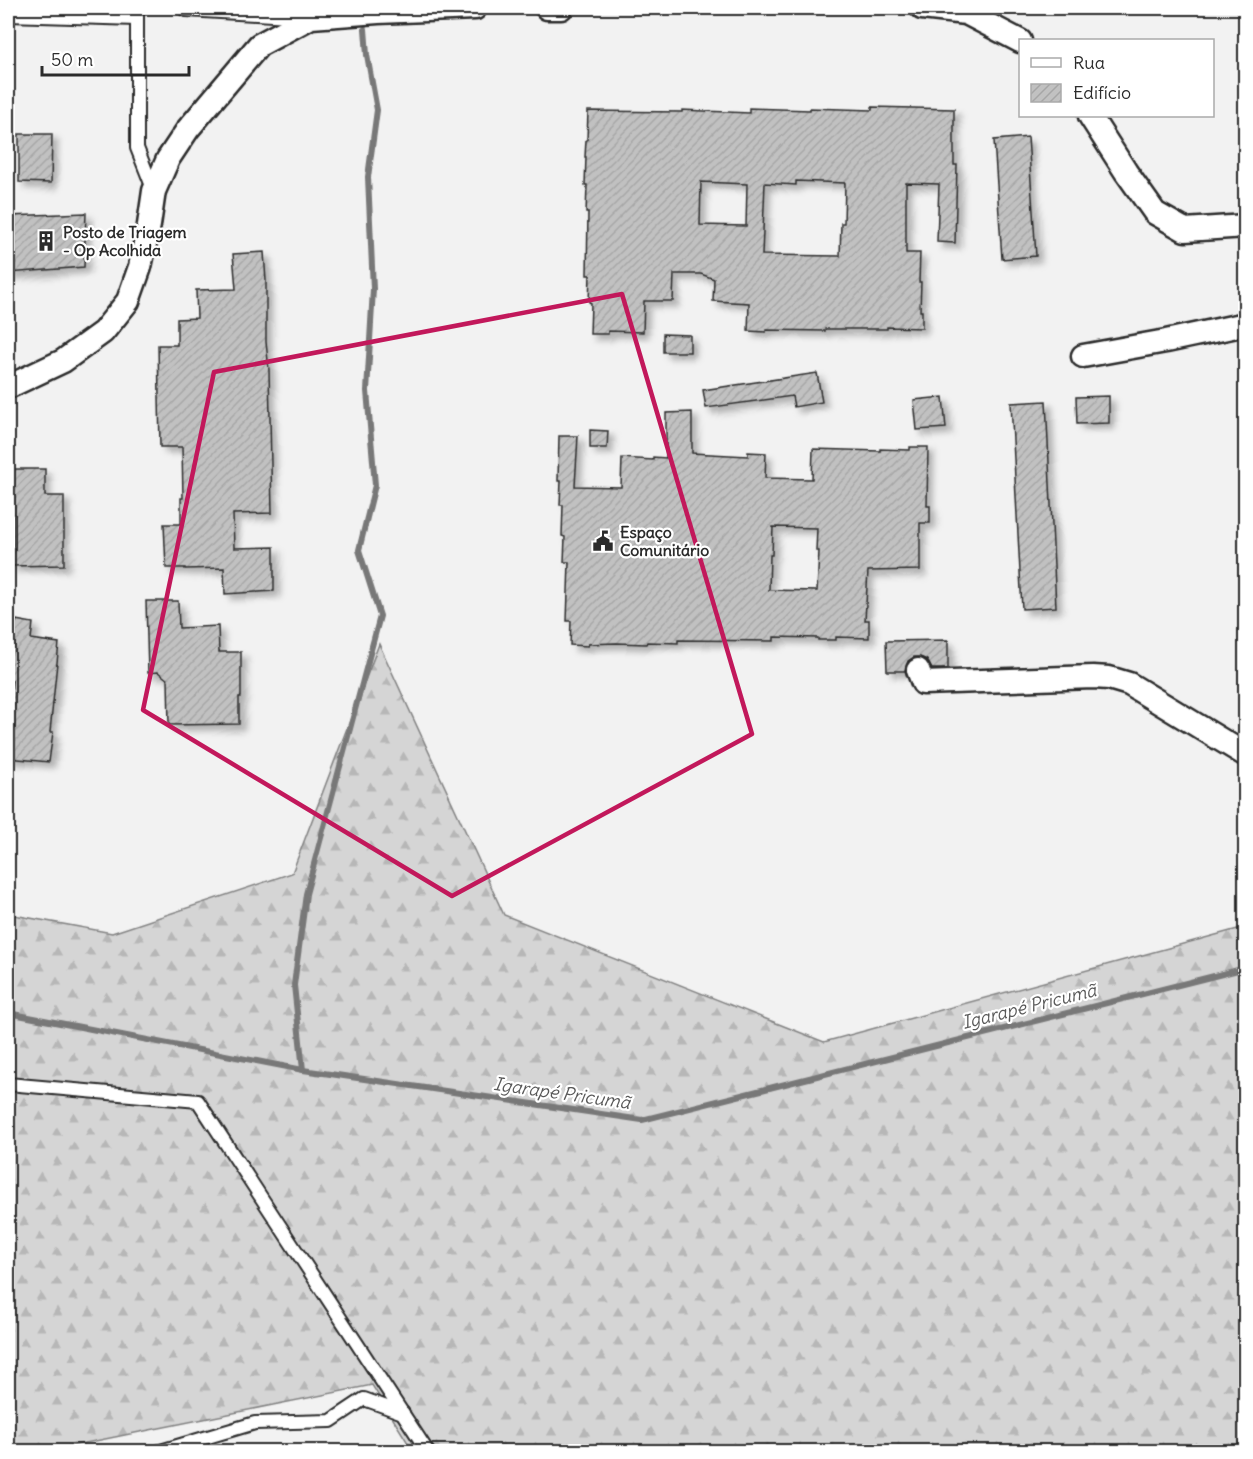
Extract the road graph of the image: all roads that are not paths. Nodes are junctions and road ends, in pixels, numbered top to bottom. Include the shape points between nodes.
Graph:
1 (183, 8) edge
2 (475, 8) edge
3 (547, 8) edge
4 (561, 8) edge
5 (922, 8) edge
6 (137, 13) edge
7 (8, 15) edge
8 (311, 17) junction
9 (1019, 40) edge
10 (1091, 117) edge
11 (154, 191) junction
12 (1245, 226) edge
13 (1245, 324) edge
14 (1083, 356) dead end
15 (8, 387) edge
16 (918, 670) dead end
17 (1245, 755) edge
18 (8, 1084) edge
19 (403, 1413) junction
20 (156, 1452) edge
21 (428, 1452) edge

1 - 8 lane
2 - 8 street
3 - 4 street
5 - 9 street via 966,13
6 - 7 lane
6 - 11 lane via 137,148
8 - 11 street via 259,45 188,129 168,159
10 - 12 street via 1155,213 1185,230
11 - 15 street via 140,267 128,301 103,332 63,361
13 - 14 street
16 - 17 street via 922,682 1109,678 1129,684
18 - 19 lane via 198,1101
19 - 20 lane via 364,1399 331,1421 255,1423
19 - 21 lane

